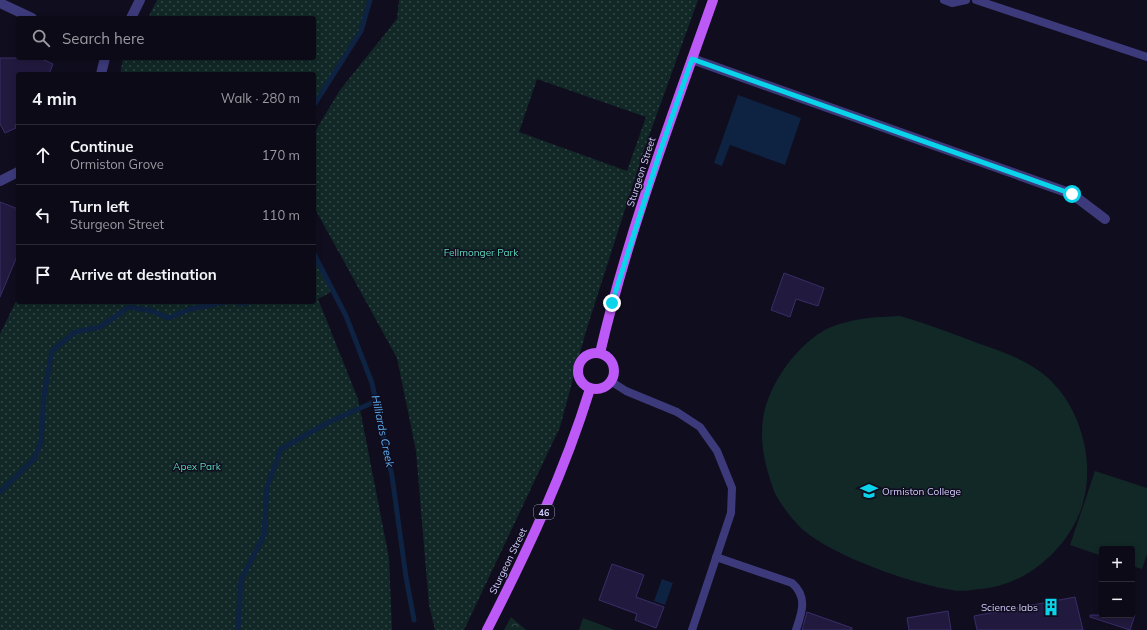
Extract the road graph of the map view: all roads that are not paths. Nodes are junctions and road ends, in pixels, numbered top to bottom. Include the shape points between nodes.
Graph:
1 (140, 0) edge
2 (714, 0) edge
3 (944, 0) edge
4 (963, 0) edge
5 (976, 0) edge
6 (0, 3) edge
7 (28, 16) edge
8 (132, 16) edge
9 (1147, 58) edge
10 (692, 59) junction
11 (104, 60) edge
12 (101, 72) edge
13 (16, 173) edge
14 (0, 181) edge
15 (1104, 219) dead end
16 (600, 353) junction
17 (612, 382) junction
18 (590, 389) junction
19 (716, 557) junction
20 (487, 630) edge
21 (692, 630) edge
22 (796, 630) edge

1 - 8 street
2 - 10 main road, Sturgeon Street
3 - 4 lane via 952,3
5 - 9 lane
6 - 7 street
10 - 15 street via 1072,194
10 - 16 main road, Sturgeon Street via 652,175 612,303
11 - 12 street
13 - 14 street
16 - 17 main road via 606,355 613,364
16 - 18 main road via 588,355 579,364 580,381
17 - 18 main road via 602,389
17 - 19 lane via 688,419 700,427 717,451 732,488 731,513
18 - 20 main road, Sturgeon Street / 46 via 564,465 544,512
19 - 21 lane
19 - 22 lane via 792,583 798,588 803,610

